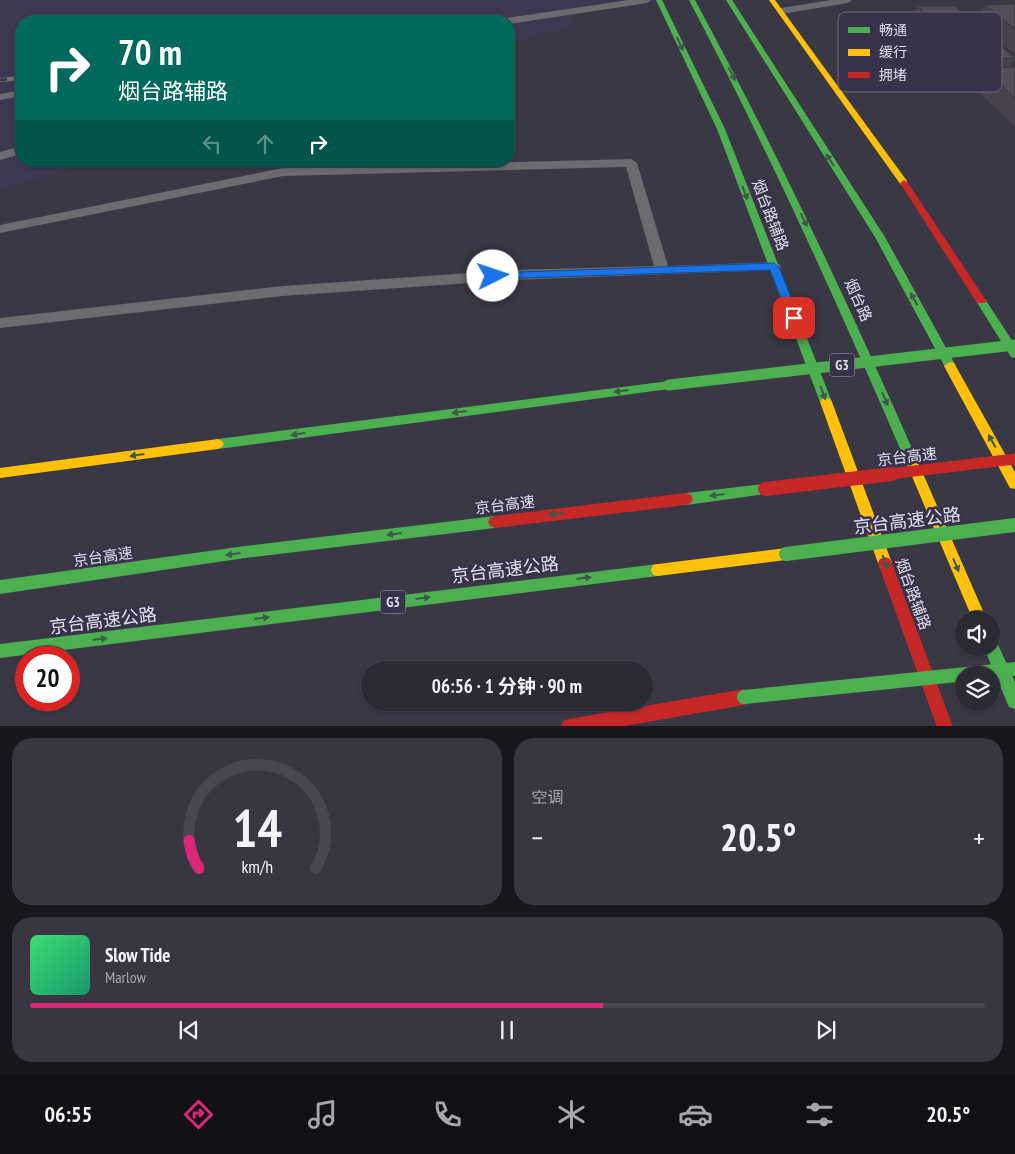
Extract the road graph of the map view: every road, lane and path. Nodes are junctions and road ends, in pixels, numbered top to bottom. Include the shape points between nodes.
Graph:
1 (647, 0) edge
2 (660, 0) edge
3 (692, 0) edge
4 (729, 0) edge
5 (772, 0) edge
6 (848, 0) edge
7 (781, 12) junction
8 (515, 20) edge
9 (838, 90) edge
10 (840, 92) edge
11 (15, 93) edge
12 (0, 97) edge
13 (15, 152) edge
14 (0, 156) edge
15 (515, 166) edge
16 (476, 167) edge
17 (0, 229) edge
18 (774, 267) junction
19 (662, 270) junction
20 (0, 323) edge
21 (1015, 345) edge
22 (1015, 354) edge
23 (1015, 459) edge
24 (0, 473) edge
25 (1015, 484) edge
26 (1015, 525) edge
27 (0, 587) edge
28 (976, 611) edge
29 (0, 651) edge
30 (995, 656) edge
31 (1015, 669) edge
32 (1015, 700) edge
33 (569, 726) edge
34 (945, 726) edge

1 - 8 lane
2 -> 18 main road, 烟台路辅路 via 721,129
3 -> 28 main road, 烟台路 via 746,99 843,301
25 -> 4 main road via 880,237
5 - 7 main road
6 - 7 lane
7 - 9 main road
10 - 22 main road via 886,155
11 - 12 lane
13 - 14 lane
15 - 19 lane via 631,163
16 - 17 lane via 283,172
18 - 19 lane
18 -> 34 main road, 烟台路辅路
19 - 20 lane via 512,274 283,290
21 -> 24 main road, G3, bridge via 669,385
23 -> 27 main road, 京台高速, bridge via 244,552
29 -> 26 main road, 京台高速公路 / G3, bridge
30 - 32 main road
31 - 33 main road, bridge via 744,697

